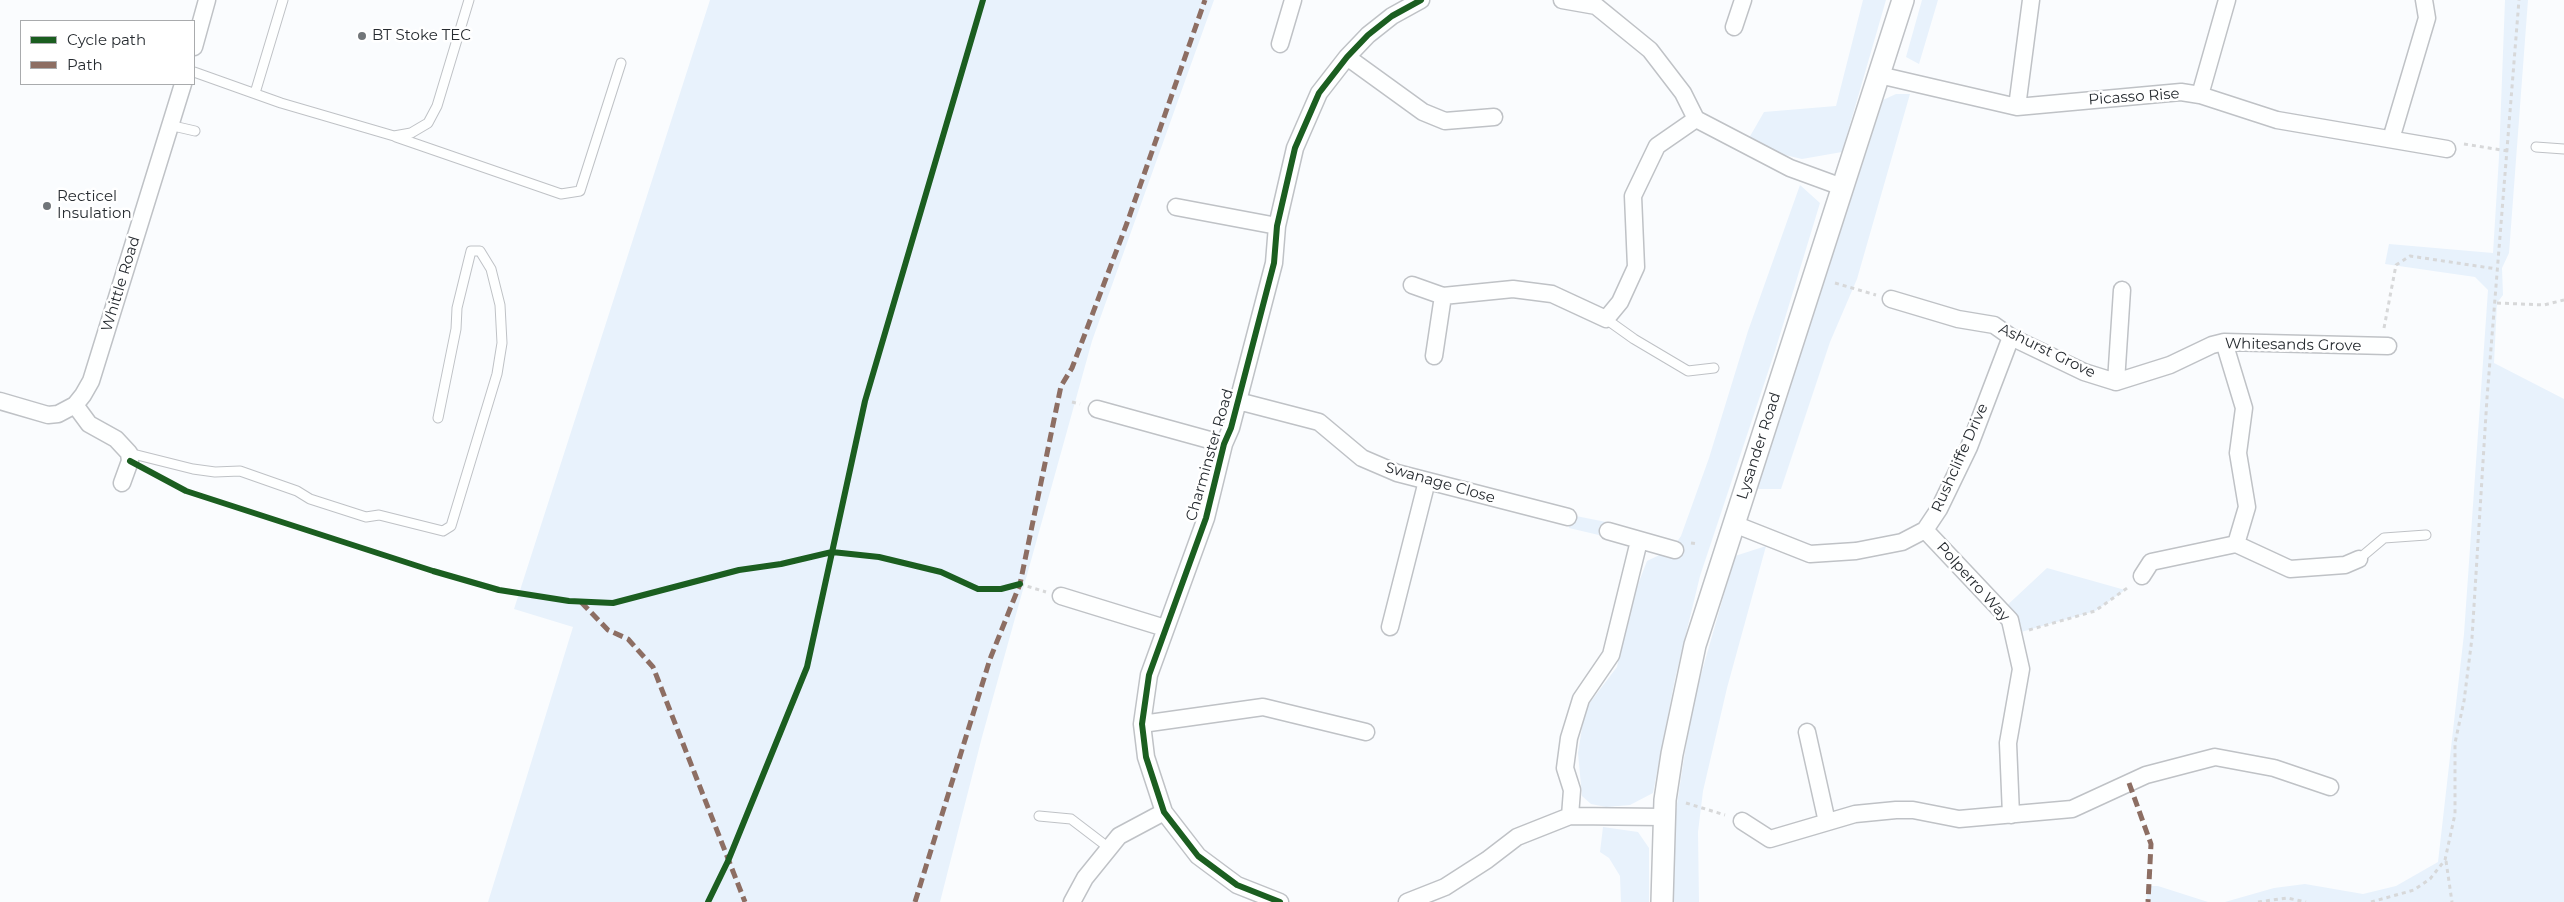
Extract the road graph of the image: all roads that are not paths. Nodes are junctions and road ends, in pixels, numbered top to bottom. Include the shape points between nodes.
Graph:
1 (207, 0) edge
2 (283, 0) edge
3 (469, 0) edge
4 (1293, 0) edge
5 (1421, 0) edge
6 (1562, 0) edge
7 (1743, 0) edge
8 (1903, 0) edge
9 (2031, 0) edge
10 (2227, 0) edge
11 (2424, 0) edge
12 (1597, 3) edge
13 (1734, 28) dead end
14 (195, 43) edge
15 (1280, 44) dead end
16 (1346, 57) junction
17 (621, 63) dead end
18 (195, 72) edge
19 (1879, 75) junction
20 (183, 85) edge
21 (254, 93) junction
22 (2200, 95) junction
23 (2017, 107) junction
24 (1494, 117) dead end
25 (1696, 119) junction
26 (170, 125) junction
27 (195, 131) dead end
28 (394, 136) junction
29 (2391, 139) junction
30 (2452, 146) road end
31 (2536, 147) dead end
32 (2564, 149) edge
33 (1842, 187) junction
34 (1176, 207) dead end
35 (1277, 226) junction
36 (1412, 285) dead end
37 (2122, 290) dead end
38 (1443, 296) junction
39 (1891, 299) road end
40 (1606, 319) junction
41 (2011, 337) junction
42 (2224, 342) junction
43 (2384, 346) road end
44 (1434, 356) dead end
45 (1714, 368) dead end
46 (2116, 382) junction
47 (0, 401) edge
48 (1238, 402) junction
49 (75, 405) junction
50 (1098, 409) dead end
51 (438, 418) dead end
52 (1224, 444) junction
53 (129, 453) junction
54 (1427, 481) junction
55 (122, 483) dead end
56 (1568, 517) dead end
57 (1734, 524) junction
58 (1925, 530) junction
59 (1608, 531) dead end
60 (2426, 535) dead end
61 (1639, 541) junction
62 (2236, 544) junction
63 (1675, 550) dead end
64 (2359, 559) joint
65 (2142, 576) road end
66 (1061, 596) road end
67 (1390, 627) dead end
68 (1165, 628) junction
69 (1142, 724) junction
70 (1366, 732) dead end
71 (1807, 732) dead end
72 (2330, 787) dead end
73 (1664, 808) junction
74 (1164, 812) junction
75 (2005, 815) junction
76 (1039, 816) dead end
77 (1570, 816) junction
78 (1742, 821) road end
79 (1827, 822) junction
80 (1109, 848) junction
81 (1072, 902) edge
82 (1280, 902) edge
83 (1407, 902) edge
84 (1662, 902) edge

1 - 14 street
2 - 21 lane
3 - 28 lane via 437,106 428,123 412,133
4 - 15 street
5 - 16 street, Charminster Road via 1392,16
6 - 12 street
7 - 13 street
8 - 19 street, Lysander Road
9 - 23 street
10 - 22 street
11 - 29 street via 2427,18
12 - 25 street via 1650,50 1683,93
16 - 24 street via 1409,103 1445,121
16 - 35 street, Charminster Road via 1319,93 1295,148
17 - 28 lane via 580,190 561,194
18 - 21 lane
19 - 23 street, Picasso Rise
19 - 33 street, Lysander Road
20 - 26 street, Whittle Road
21 - 28 lane
22 - 23 street, Picasso Rise via 2181,92
22 - 29 street, Picasso Rise via 2277,120
25 - 33 street via 1790,168
25 - 40 street via 1657,146 1633,196 1636,267 1620,302
26 - 27 lane
26 - 49 street, Whittle Road via 91,381
29 - 30 street, Picasso Rise
31 - 32 lane
33 - 57 street, Lysander Road
34 - 35 street
35 - 48 street, Charminster Road via 1274,263
36 - 38 street
37 - 46 street
38 - 40 street via 1513,289 1552,294
38 - 44 street
39 - 41 street, Ashurst Grove via 1958,319 1994,325
40 - 45 lane via 1688,371
41 - 46 street, Ashurst Grove via 2084,372
41 - 58 street, Rushcliffe Drive via 1968,447 1939,509
42 - 43 street, Whitesands Grove
42 - 46 street, Whitesands Grove via 2170,365
42 - 62 street via 2244,408 2238,453 2247,507
47 - 49 street via 48,415 58,414
48 - 52 street, Charminster Road
48 - 54 street, Swanage Close via 1319,422 1362,458 1396,473
49 - 53 street via 89,424 116,440
50 - 52 street
51 - 53 lane via 466,270 471,251 480,251 491,269 500,305 502,343 497,374 454,517 451,526 443,531 379,515 366,517 240,471 192,469
52 - 68 street, Charminster Road via 1206,518 1186,579
53 - 55 street via 130,462
54 - 56 street, Swanage Close
54 - 67 street
57 - 58 street, Rushcliffe Drive via 1810,554 1856,552 1902,542
57 - 73 street, Lysander Road via 1695,645
58 - 75 street, Polperro Way via 2010,620 2014,634 2021,669 2008,742
59 - 61 street
60 - 64 lane via 2384,538
61 - 63 street
61 - 77 street via 1611,655 1581,699 1569,738 1565,768 1572,790
62 - 64 street via 2290,569 2345,565
62 - 65 street via 2151,562
66 - 68 street
68 - 69 street, Charminster Road via 1149,675
69 - 70 street via 1263,707
69 - 74 street, Charminster Road via 1146,757
71 - 79 street
72 - 75 street via 2274,768 2215,757 2146,775 2072,809
73 - 77 street
73 - 84 street, Lysander Road
74 - 80 street via 1119,836
74 - 82 street, Charminster Road via 1198,856 1237,885
75 - 79 street via 1959,819 1896,810 1855,814
76 - 80 lane via 1071,819
77 - 83 street via 1517,837 1445,887
78 - 79 street via 1770,839
80 - 81 street

